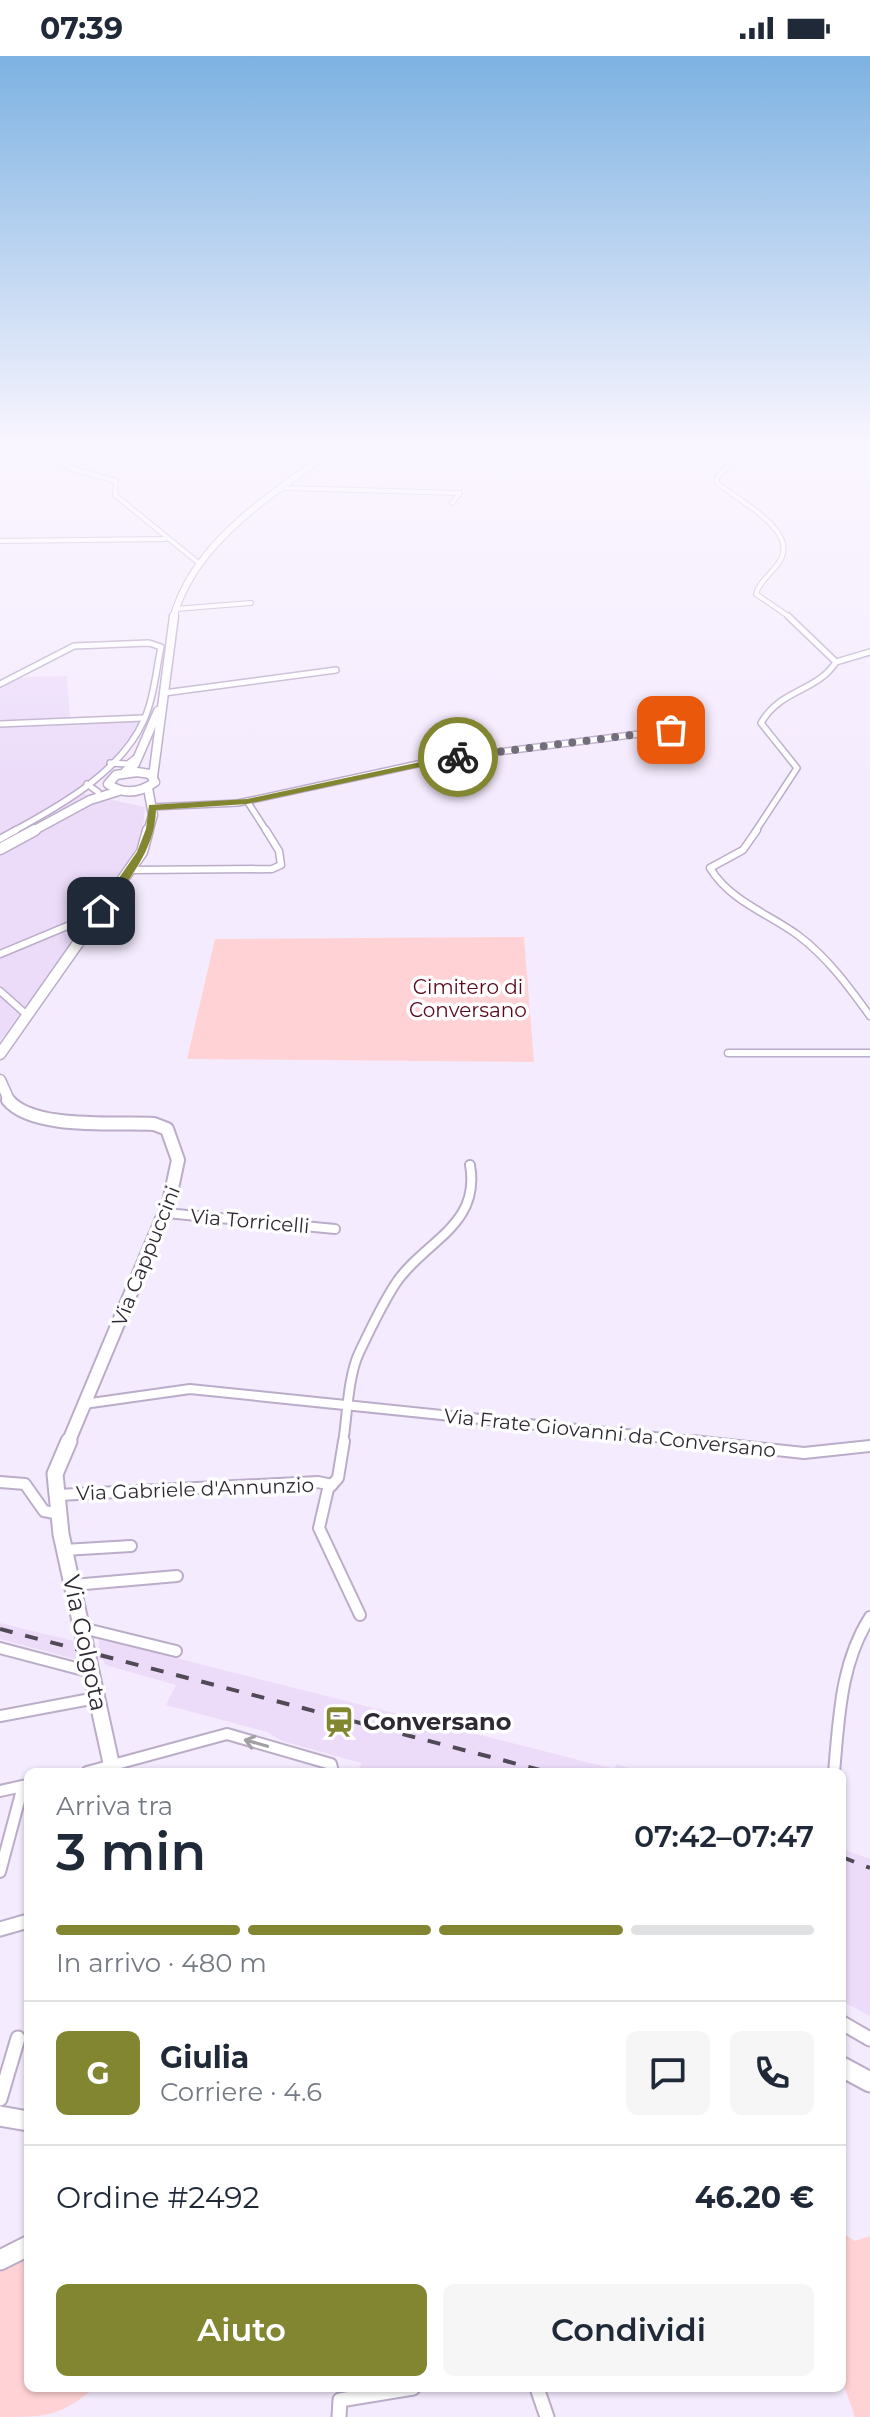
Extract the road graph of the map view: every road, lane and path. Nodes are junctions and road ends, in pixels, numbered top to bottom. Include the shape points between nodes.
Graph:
1 (192, 558) edge
2 (204, 558) edge
3 (780, 558) edge
4 (200, 564) junction
5 (251, 603) dead end
6 (175, 609) junction
7 (870, 652) edge
8 (836, 662) junction
9 (336, 670) dead end
10 (0, 684) edge
11 (164, 693) junction
12 (666, 701) dead end
13 (143, 718) junction
14 (0, 724) edge
15 (151, 729) junction
16 (110, 763) junction
17 (122, 773) junction
18 (153, 777) junction
19 (87, 784) junction
20 (108, 784) junction
21 (148, 788) junction
22 (119, 791) junction
23 (98, 792) junction
24 (134, 792) junction
25 (90, 800) junction
26 (247, 801) junction
27 (151, 804) junction
28 (0, 839) edge
29 (0, 849) edge
30 (132, 870) junction
31 (101, 911) junction
32 (0, 954) edge
33 (0, 991) edge
34 (27, 1015) junction
35 (870, 1016) edge
36 (1, 1053) edge
37 (728, 1053) dead end
38 (870, 1053) edge
39 (0, 1079) edge
40 (470, 1165) dead end
41 (166, 1213) junction
42 (335, 1229) dead end
43 (84, 1404) junction
44 (350, 1407) junction
45 (870, 1446) edge
46 (0, 1482) edge
47 (332, 1485) junction
48 (58, 1495) junction
49 (60, 1514) junction
50 (131, 1546) dead end
51 (64, 1550) junction
52 (177, 1576) dead end
53 (73, 1585) junction
54 (360, 1615) dead end
55 (870, 1617) edge
56 (82, 1628) junction
57 (0, 1648) edge
58 (176, 1651) dead end
59 (91, 1672) junction
60 (96, 1698) junction
61 (0, 1716) edge
62 (113, 1768) edge
63 (116, 1768) edge
64 (332, 1768) edge
65 (835, 1768) edge
66 (24, 1785) edge
67 (0, 1791) edge
68 (24, 1792) edge
69 (0, 1872) edge
70 (24, 1922) edge
71 (0, 1929) edge
72 (846, 2025) edge
73 (18, 2038) dead end
74 (870, 2039) edge
75 (846, 2069) edge
76 (870, 2082) edge
77 (0, 2099) edge
78 (0, 2116) edge
79 (24, 2120) edge
80 (24, 2248) edge
81 (0, 2260) edge
82 (387, 2392) edge
83 (538, 2392) edge
84 (339, 2417) edge
85 (547, 2417) edge

1 - 4 street
2 - 4 main road
3 - 8 street via 756,594 798,623
4 - 6 main road
5 - 6 street
6 - 11 main road
7 - 8 street
8 - 35 street via 829,674 767,711 761,723 797,768 795,775 743,850 710,868 731,892 826,959
9 - 11 street
10 - 13 street via 67,648 155,644 161,647
11 - 15 main road
11 - 18 main road
12 - 26 street via 678,729 436,760
13 - 14 street
13 - 16 street
15 - 16 street via 133,762
15 - 17 main road via 135,764
16 - 19 street
17 - 18 main road
17 - 20 main road
18 - 21 main road
19 - 20 street
19 - 23 street
19 - 28 street
20 - 22 main road
20 - 23 main road
21 - 24 main road
21 - 27 main road
22 - 24 main road
22 - 25 main road
23 - 25 main road
24 - 27 main road
25 - 29 main road
26 - 27 street
26 - 30 street via 279,851 281,865
27 - 30 main road via 151,829
30 - 31 main road
31 - 32 street
31 - 34 main road
33 - 34 street
34 - 36 main road
36 - 39 main road, Via Cappuccini
37 - 38 street
39 - 41 main road, Via Cappuccini via 4,1099 23,1114 140,1122 167,1129 175,1140 179,1168
40 - 44 street via 473,1182 455,1225 397,1281 357,1357
41 - 42 street, Via Torricelli
41 - 43 main road, Via Cappuccini
43 - 44 street, Via Frate Giovanni da Conversano via 190,1389
43 - 48 main road, Via Cappuccini via 55,1474
44 - 45 street, Via Frate Giovanni da Conversano via 804,1453
44 - 47 street via 338,1478
46 - 49 street via 25,1484 44,1511
47 - 48 street, Via Gabriele d'Annunzio
47 - 54 street via 319,1528
48 - 49 main road, Via Cappuccini
49 - 51 main road, Via Golgota
50 - 51 street
51 - 53 main road, Via Golgota
52 - 53 street
53 - 56 main road, Via Golgota
55 - 65 street via 847,1674
56 - 58 street
56 - 59 main road, Via Golgota
57 - 59 street
59 - 60 main road, Via Golgota
60 - 61 street
60 - 62 main road, Via Golgota
64 -> 63 street via 227,1734
66 - 67 street
68 - 69 street
70 - 71 street
72 - 74 street
73 - 77 street
75 - 76 main road
78 - 79 main road
80 - 81 main road
82 - 84 street via 340,2400
83 - 85 street

